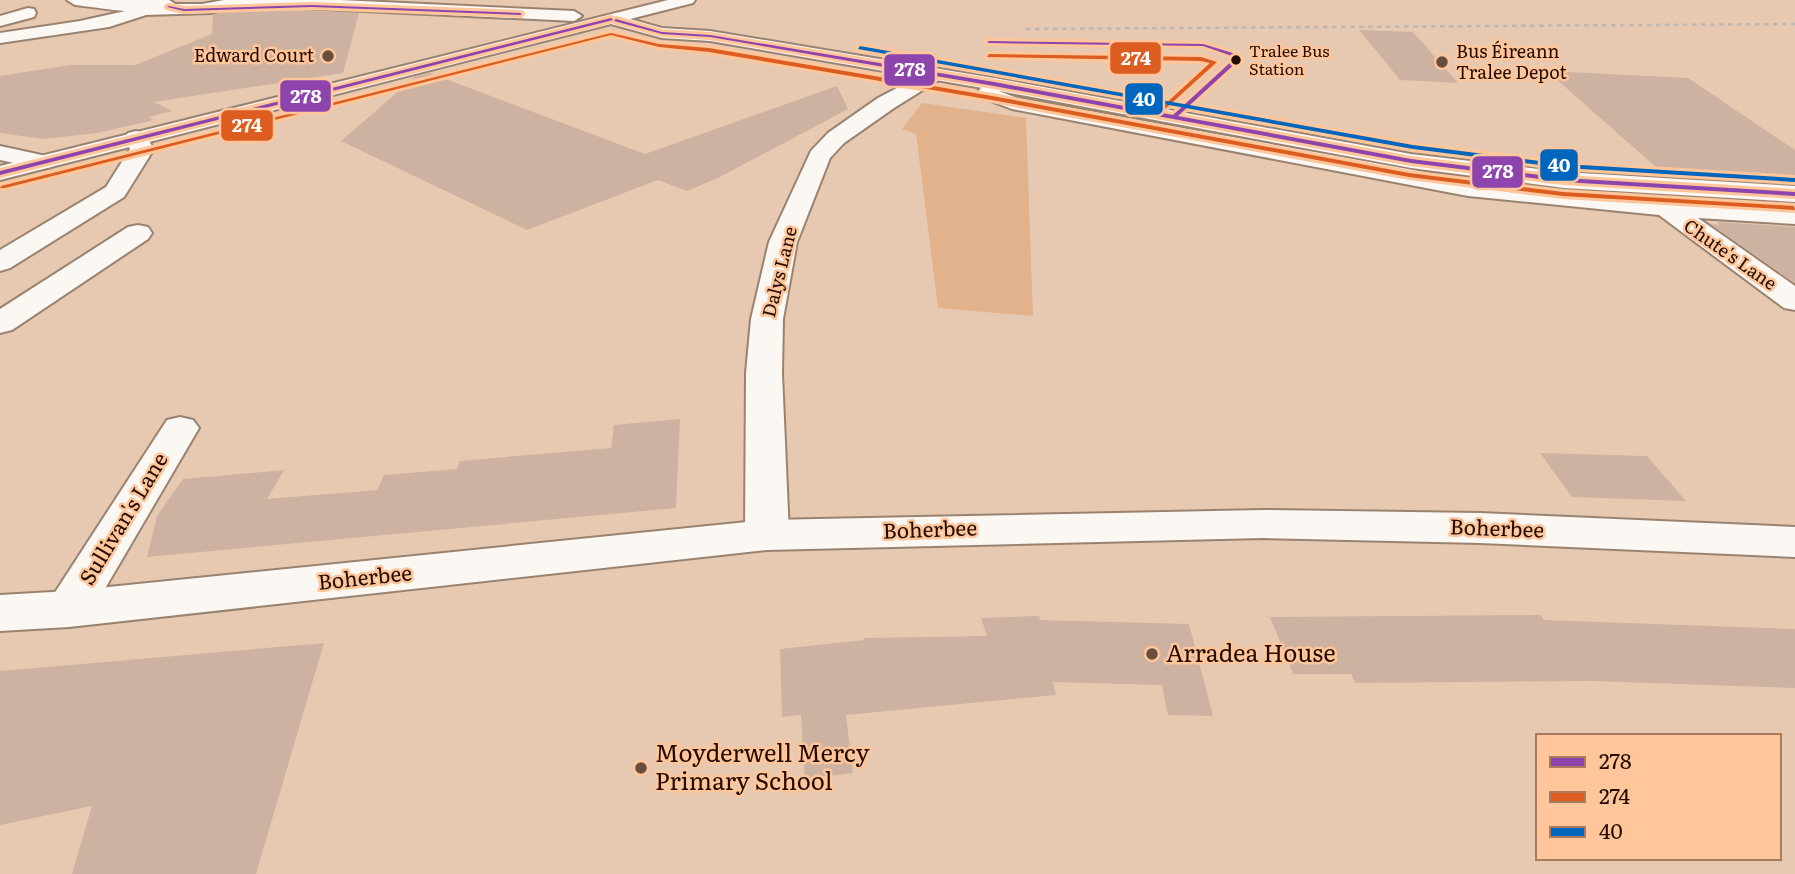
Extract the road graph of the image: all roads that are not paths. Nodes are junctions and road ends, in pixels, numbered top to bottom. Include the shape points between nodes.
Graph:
1 (75, 0) edge
2 (238, 0) edge
3 (687, 0) edge
4 (176, 6) edge
5 (312, 6) junction
6 (220, 7) junction
7 (28, 13) dead end
8 (519, 14) junction
9 (614, 20) junction
10 (0, 21) edge
11 (0, 38) edge
12 (525, 41) junction
13 (934, 74) junction
14 (994, 84) junction
15 (136, 138) junction
16 (0, 153) edge
17 (42, 162) junction
18 (0, 173) edge
19 (1795, 194) edge
20 (1666, 208) junction
21 (1795, 216) edge
22 (138, 233) dead end
23 (0, 262) edge
24 (1795, 301) edge
25 (0, 323) edge
26 (180, 428) dead end
27 (767, 535) junction
28 (1795, 542) edge
29 (69, 609) junction
30 (0, 614) edge

1 - 4 main road
2 - 5 main road
2 - 6 main road
3 - 9 main road
4 - 6 main road
4 - 11 main road
5 - 6 main road
5 - 8 main road
7 - 10 main road
8 - 9 main road
8 - 12 main road via 533,26
9 - 12 main road
9 - 13 main road via 680,36 709,36
12 - 15 main road
13 - 14 main road
13 - 27 main road, Dalys Lane via 836,138 819,156 783,242 767,319 764,373
14 - 19 main road via 1423,163 1564,180
14 - 20 main road via 988,93 1012,103 1349,168 1468,188
15 - 17 main road
15 - 23 main road via 142,149 115,192
16 - 17 main road
17 - 18 main road
20 - 21 main road
20 - 24 main road, Chute's Lane
22 - 25 main road
26 - 29 main road, Sullivan's Lane
27 - 28 main road, Boherbee via 1263,524
27 - 29 main road, Boherbee
29 - 30 main road, Boherbee

